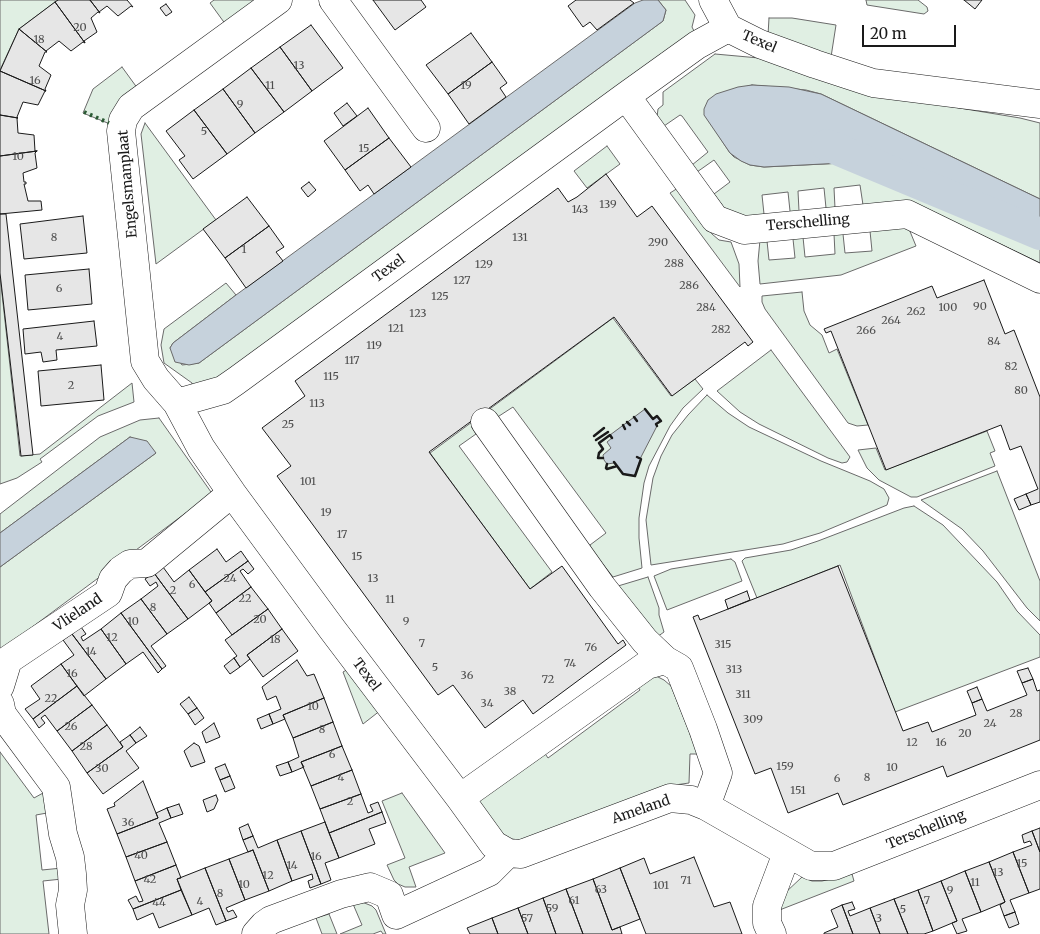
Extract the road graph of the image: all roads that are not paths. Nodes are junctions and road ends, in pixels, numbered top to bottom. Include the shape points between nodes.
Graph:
1 (278, 0) edge
2 (333, 0) edge
3 (713, 0) edge
4 (728, 28) junction
5 (626, 96) junction
6 (1040, 104) edge
7 (426, 128) dead end
8 (1040, 279) edge
9 (177, 403) junction
10 (485, 422) dead end
11 (232, 493) junction
12 (665, 660) junction
13 (0, 686) edge
14 (0, 704) edge
15 (1040, 785) edge
16 (460, 798) junction
17 (706, 806) junction
18 (508, 853) junction
19 (788, 853) junction
20 (811, 866) joint
21 (399, 925) edge
22 (72, 934) edge
23 (256, 934) edge
24 (772, 934) edge

1 - 9 street, Engelsmanplaat via 131,107 123,120 121,131 145,361
2 - 7 street
3 - 4 street
4 - 5 street, Texel via 697,45
4 - 6 street, Texel via 760,44 874,83
5 - 8 street, Terschelling via 715,219 744,230 906,214
5 - 9 street, Texel via 236,381 222,390
9 - 11 street, Texel via 201,448
10 - 12 street via 602,587 644,641
11 - 13 street, Vlieland via 147,563 130,564 121,570 113,579 108,593 8,660
11 - 16 street, Texel
12 - 16 street via 647,665
12 - 17 street via 678,668 718,773
14 - 22 street via 2,714 56,787 72,874
15 - 20 street, Terschelling via 834,866
16 - 18 street via 494,845
17 - 18 street, Ameland via 691,800 670,798 521,854
17 - 19 street, Ameland
18 - 21 street via 489,872
19 - 20 street, Ameland
19 - 24 street via 767,906 767,923
21 - 23 street via 388,895 370,887 341,894 271,920

